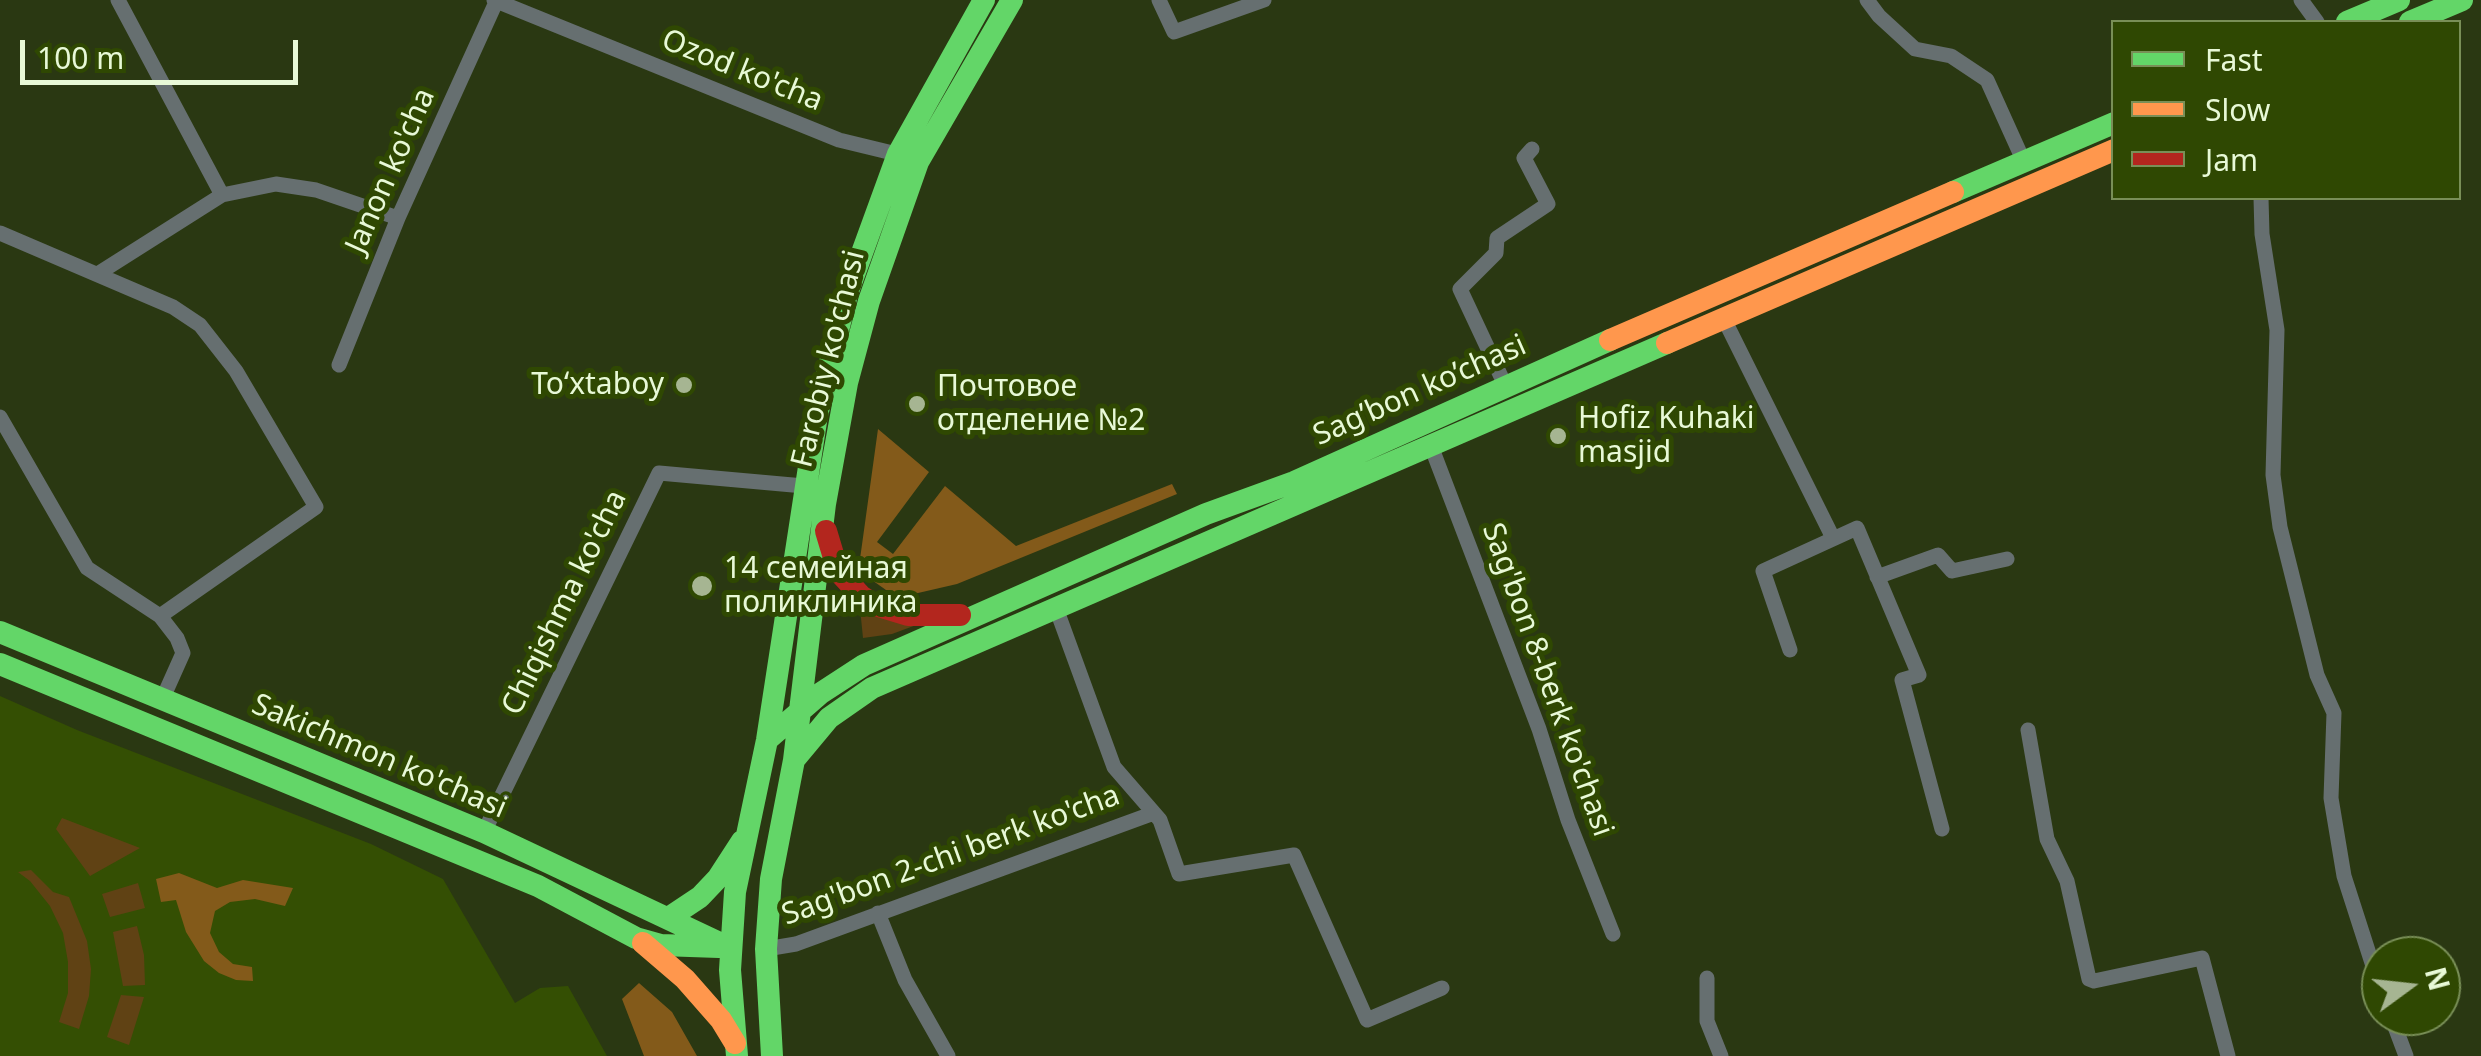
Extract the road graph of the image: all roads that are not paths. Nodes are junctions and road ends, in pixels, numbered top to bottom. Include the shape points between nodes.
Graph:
1 (118, 0) edge
2 (496, 0) edge
3 (984, 0) edge
4 (1012, 0) edge
5 (1159, 0) edge
6 (1264, 0) edge
7 (1867, 0) edge
8 (2399, 0) edge
9 (2462, 0) edge
10 (2355, 20) edge
11 (2415, 20) edge
12 (2111, 124) edge
13 (1532, 149) dead end
14 (2111, 151) edge
15 (2035, 157) junction
16 (908, 158) junction
17 (2054, 176) junction
18 (222, 195) junction
19 (2261, 200) edge
20 (398, 218) junction
21 (0, 232) edge
22 (99, 273) junction
23 (1724, 319) junction
24 (339, 365) dead end
25 (1505, 385) junction
26 (0, 417) edge
27 (1432, 446) junction
28 (804, 486) junction
29 (824, 504) junction
30 (1833, 538) junction
31 (2007, 558) dead end
32 (1877, 577) junction
33 (1056, 608) junction
34 (980, 613) junction
35 (160, 616) junction
36 (0, 632) edge
37 (1790, 650) dead end
38 (0, 664) edge
39 (162, 700) junction
40 (800, 710) junction
41 (2028, 730) dead end
42 (767, 740) junction
43 (794, 760) junction
44 (1154, 813) junction
45 (1942, 829) dead end
46 (484, 832) junction
47 (744, 837) junction
48 (878, 912) junction
49 (670, 918) junction
50 (1613, 934) dead end
51 (2365, 936) edge
52 (636, 938) junction
53 (730, 948) junction
54 (766, 948) junction
55 (1706, 978) dead end
56 (766, 985) junction
57 (1442, 988) dead end
58 (736, 1050) edge
59 (772, 1056) edge
60 (948, 1056) edge
61 (1721, 1056) edge
62 (2228, 1056) edge

1 - 18 street
2 - 16 street, Ozod ko'cha via 839,140
2 - 20 street, Janon ko'cha
3 - 16 main road, Farobiy ko'chasi
4 - 16 main road, Farobiy ko'chasi
5 - 6 street via 1174,32
7 - 15 street via 1915,49 1952,56 1987,80
8 - 10 main road
9 - 11 main road
12 - 15 main road, Sag’bon ko’chasi
13 - 25 street via 1524,158 1548,204 1497,238 1496,253 1460,289
14 - 17 main road, Sag’bon ko’chasi
15 - 17 main road
15 - 25 main road, Sag’bon ko’chasi
16 - 28 main road, Farobiy ko'chasi via 847,294
16 - 29 main road, Farobiy ko'chasi via 848,383
17 - 23 main road, Sag’bon ko’chasi
18 - 20 street via 276,184
18 - 22 street
19 - 51 street via 2278,330 2274,475 2280,527 2317,676 2334,712 2332,798
20 - 24 street, Janon ko'cha
21 - 22 street
22 - 35 street via 200,324 236,371 316,507
23 - 27 main road, Sag’bon ko’chasi
23 - 30 street
25 - 34 main road, Sag’bon ko’chasi
26 - 35 street via 87,568
27 - 33 main road, Sag’bon ko’chasi
27 - 50 street, Sag'bon 8-berk ko'chasi
28 - 42 main road, Farobiy ko'chasi
28 - 46 street, Chiqishma ko'cha via 659,473
29 - 34 main road via 833,561 861,596 908,615
29 - 40 main road, Farobiy ko'chasi
30 - 32 street via 1857,528
30 - 37 street via 1764,571
31 - 32 street via 1952,571 1938,556
32 - 45 street via 1919,674 1902,680
33 - 43 main road, Sag’bon ko’chasi via 872,688 829,718
33 - 44 street via 1114,767
34 - 40 main road, Sag’bon ko’chasi via 864,665
35 - 39 street via 183,652
36 - 39 main road, Sakichmon ko'chasi
38 - 52 main road, Sakichmon ko'chasi via 538,886
39 - 46 main road, Sakichmon ko'chasi
40 - 42 main road, Sag’bon ko’chasi
40 - 43 main road, Farobiy ko'chasi
41 - 62 street via 2047,840 2067,881 2089,979 2202,958
42 - 43 main road
42 - 47 main road, Farobiy ko'chasi
43 - 54 main road, Farobiy ko'chasi via 772,868
44 - 48 street, Sag'bon 2-chi berk ko'cha
44 - 57 street via 1183,876 1294,855 1367,1020
46 - 49 main road, Sakichmon ko'chasi
47 - 49 main road via 718,878
47 - 53 main road
48 - 54 street, Sag'bon 2-chi berk ko'cha via 796,944
48 - 60 street
49 - 53 main road, Sakichmon ko'chasi
52 - 53 main road, Sakichmon ko'chasi
52 - 58 main road via 686,980 721,1020
53 - 54 main road, Sakichmon ko'chasi
53 - 56 main road, Sakichmon ko'chasi
53 - 58 main road
54 - 56 main road, Farobiy ko'chasi
55 - 61 street via 1708,1021
56 - 59 main road, Farobiy ko'chasi

